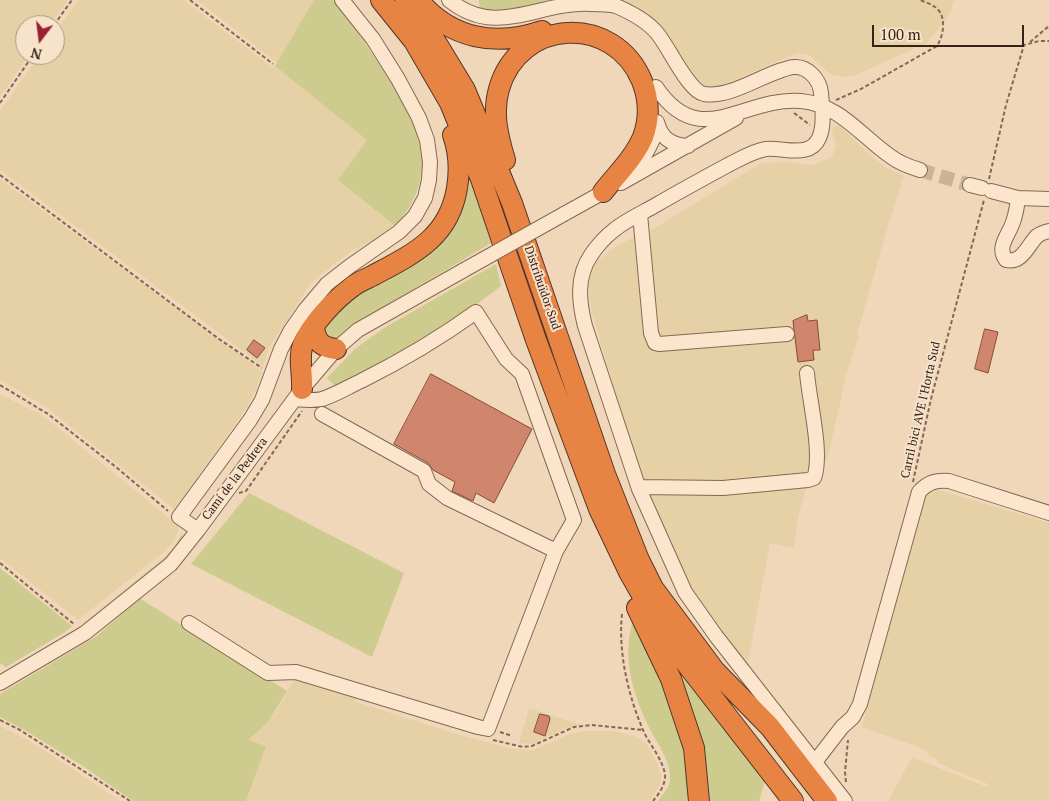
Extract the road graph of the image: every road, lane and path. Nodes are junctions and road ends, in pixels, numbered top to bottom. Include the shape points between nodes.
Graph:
1 (72, 0) edge
2 (190, 0) edge
3 (342, 0) edge
4 (380, 0) edge
5 (405, 0) edge
6 (418, 0) edge
7 (449, 0) edge
8 (920, 0) edge
9 (61, 15) edge
10 (1049, 26) edge
11 (1049, 41) edge
12 (1028, 44) junction
13 (616, 46) junction
14 (273, 64) dead end
15 (26, 65) edge
16 (656, 87) junction
17 (0, 103) edge
18 (822, 106) junction
19 (753, 107) junction
20 (682, 113) junction
21 (658, 125) junction
22 (688, 146) junction
23 (920, 170) tunnel mouth
24 (0, 175) edge
25 (612, 185) junction
26 (983, 189) junction
27 (1018, 198) junction
28 (1049, 199) edge
29 (512, 203) junction
30 (640, 214) junction
31 (1049, 231) edge
32 (314, 327) junction
33 (787, 334) dead end
34 (536, 340) junction
35 (336, 349) junction
36 (807, 373) dead end
37 (271, 375) junction
38 (0, 385) edge
39 (300, 399) junction
40 (322, 414) dead end
41 (912, 485) dead end
42 (639, 487) junction
43 (235, 491) dead end
44 (1049, 512) edge
45 (179, 517) junction
46 (198, 530) junction
47 (556, 551) junction
48 (0, 563) edge
49 (653, 588) junction
50 (622, 614) dead end
51 (189, 623) dead end
52 (85, 633) junction
53 (0, 683) edge
54 (0, 720) edge
55 (848, 723) junction
56 (815, 762) junction
57 (846, 795) edge
58 (130, 801) edge
59 (652, 801) edge
60 (699, 801) edge
61 (793, 801) edge
62 (808, 801) edge
63 (827, 801) edge

1 - 9 path
2 - 14 path
3 - 37 street via 372,38 419,118 427,140 429,180 425,198 415,216 399,232 327,284 305,310 280,350
4 - 32 highway via 443,108 457,147 460,175 456,196 450,215 426,245 352,287
4 - 34 highway, Distribuïdor Sud via 414,41 450,102 481,179
5 - 29 highway, Distribuïdor Sud via 428,29 465,90
6 - 16 highway via 445,24 483,38 506,40 572,25 605,30 619,37 643,59
7 - 18 street via 466,12 490,19 584,3 614,6 638,17 655,31 688,82 703,94 717,94 794,67 804,68 818,81
8 - 18 path via 937,8 942,16 942,33 937,46 861,89
10 - 12 path
11 - 12 path
12 - 26 path, Carril bici AVE l'Horta Sud via 1024,45
13 - 21 street via 634,57 645,73
13 - 25 highway via 639,76 647,94 648,113 643,136
13 - 29 highway via 579,33 555,34 530,45 505,72 496,107 496,126 513,184
15 - 17 path
16 - 20 street via 670,105
16 - 21 highway
18 - 19 street via 787,100
18 - 23 street via 839,114 890,157
18 - 30 street via 821,133 813,146 800,151 766,149 753,153
19 - 20 street via 715,120 698,119
19 - 22 street
20 - 21 street via 662,119
21 - 22 street via 662,136 673,143
21 - 25 street via 640,156
22 - 25 street
24 - 37 path
25 - 35 street, Camí de la Pedrera, bridge via 358,330
26 - 27 street
26 - 41 path, Carril bici AVE l'Horta Sud
27 - 28 street
27 - 31 street via 1014,219 1003,242 1006,260 1020,258 1039,234
29 - 49 highway, Distribuïdor Sud via 605,474
30 - 33 street via 651,333 655,343
30 - 42 street via 615,229 590,256 580,285 580,306 585,326
32 - 35 highway via 315,338 321,346
32 - 39 highway via 300,353
34 - 60 highway via 592,514 671,679 694,748
34 - 61 highway via 599,509 633,579 682,658
35 - 39 street, Camí de la Pedrera
36 - 42 street via 815,436 817,471 814,478 723,488
37 - 45 street via 250,420
38 - 45 path via 48,414
39 - 43 path via 246,491
39 - 46 street, Camí de la Pedrera
39 - 47 street via 322,399 384,370 476,312 506,359 522,374 574,520
40 - 47 street via 424,471 429,484 447,498
42 - 56 street via 685,592
44 - 55 street via 949,481 934,481 919,492 858,711
45 - 46 street
46 - 52 street, Camí de la Pedrera via 170,564
47 - 51 street via 488,728 296,672 268,673
48 - 52 path
49 - 62 highway via 688,646
49 - 63 highway via 714,671 770,727
50 - 59 path via 620,629 627,682 643,730 665,776 659,793
52 - 53 street, Camí de la Pedrera
54 - 58 path via 37,740
55 - 56 street
55 - 57 path
56 - 57 street

